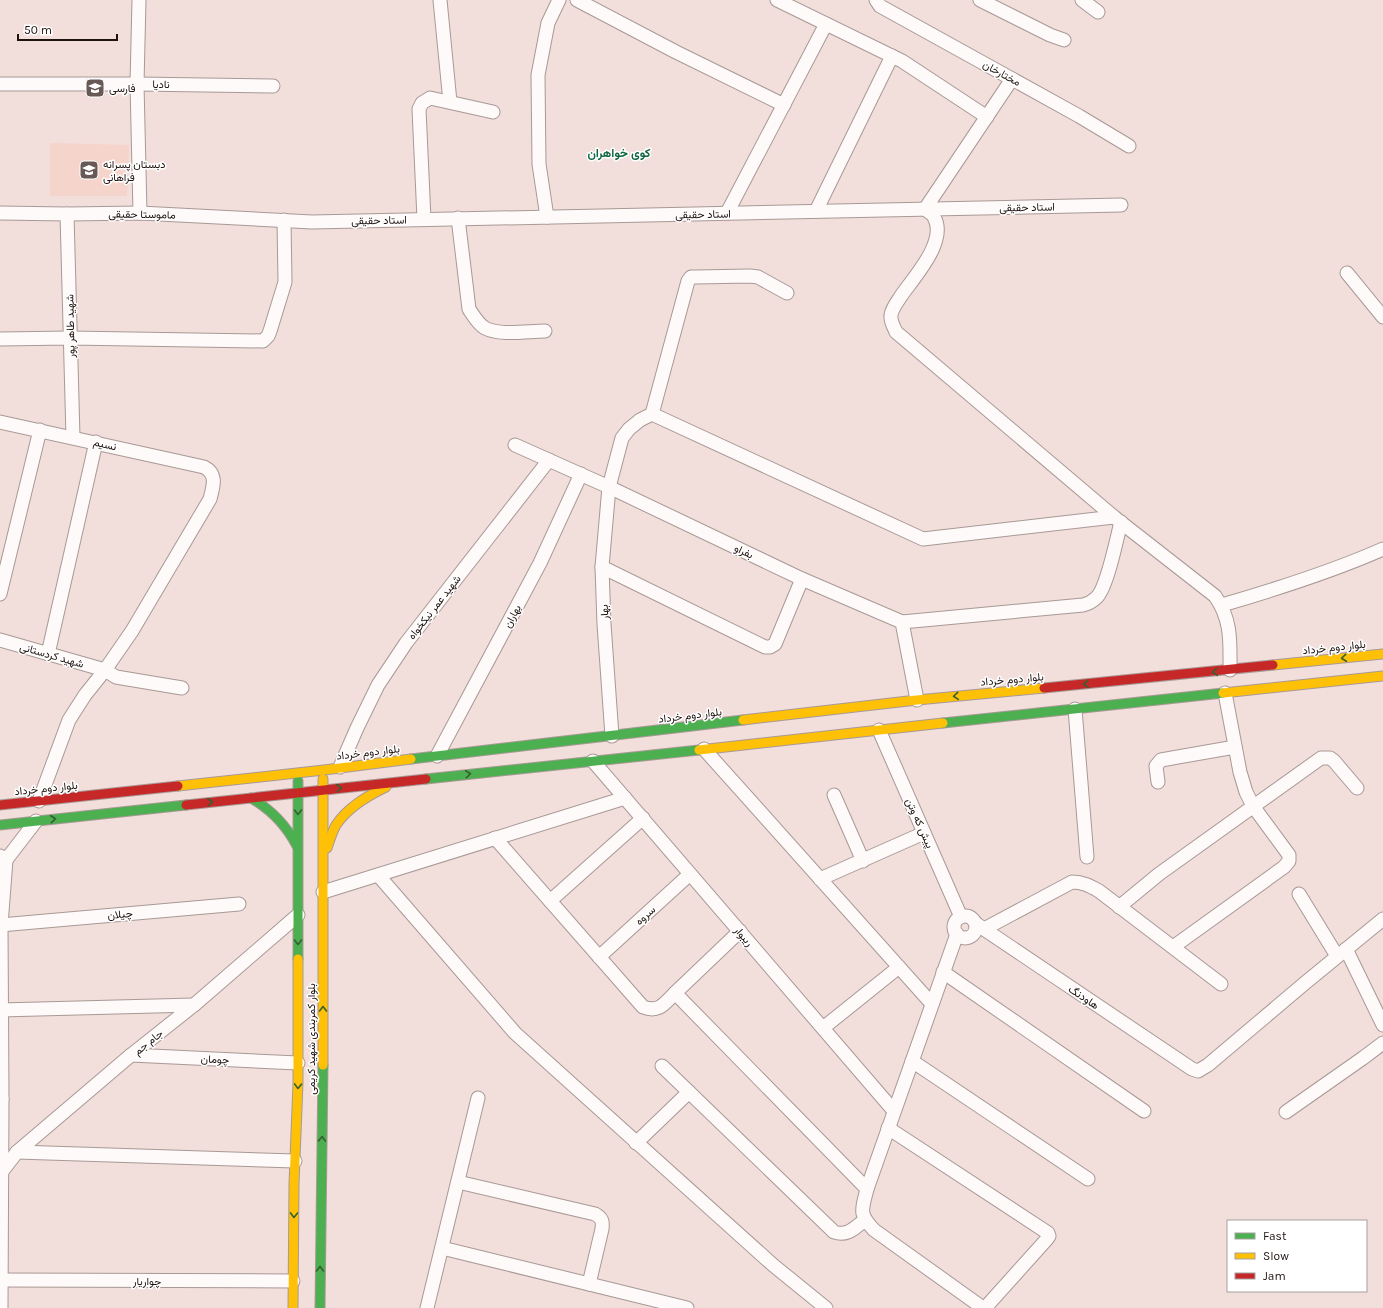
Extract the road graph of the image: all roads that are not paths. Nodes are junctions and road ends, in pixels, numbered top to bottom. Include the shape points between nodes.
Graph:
1 (139, 0) edge
2 (440, 0) edge
3 (559, 0) edge
4 (577, 0) edge
5 (776, 0) edge
6 (876, 0) edge
7 (980, 0) edge
8 (1082, 0) edge
9 (1098, 12) dead end
10 (826, 24) junction
11 (1064, 40) dead end
12 (892, 56) junction
13 (1012, 79) junction
14 (0, 84) edge
15 (137, 84) junction
16 (273, 86) dead end
17 (450, 102) junction
18 (784, 105) junction
19 (493, 112) dead end
20 (987, 117) junction
21 (1128, 146) dead end
22 (1121, 205) dead end
23 (925, 209) junction
24 (816, 211) junction
25 (0, 213) edge
26 (140, 213) junction
27 (727, 213) junction
28 (68, 214) junction
29 (546, 217) junction
30 (458, 218) junction
31 (424, 219) junction
32 (284, 220) junction
33 (1346, 273) dead end
34 (788, 293) dead end
35 (1383, 317) edge
36 (545, 331) dead end
37 (70, 338) junction
38 (0, 339) edge
39 (652, 414) junction
40 (0, 422) edge
41 (40, 430) junction
42 (73, 437) junction
43 (96, 442) junction
44 (515, 445) dead end
45 (549, 460) junction
46 (581, 474) junction
47 (609, 487) junction
48 (1117, 519) junction
49 (1383, 549) edge
50 (602, 567) junction
51 (802, 579) junction
52 (0, 594) edge
53 (1222, 605) junction
54 (902, 622) junction
55 (0, 640) edge
56 (48, 654) junction
57 (1383, 654) edge
58 (104, 670) junction
59 (1230, 670) junction
60 (1383, 676) edge
61 (182, 688) dead end
62 (1225, 693) junction
63 (916, 700) junction
64 (1075, 709) junction
65 (879, 730) junction
66 (612, 736) junction
67 (1235, 747) junction
68 (704, 749) junction
69 (437, 756) junction
70 (593, 761) junction
71 (340, 767) junction
72 (324, 770) junction
73 (298, 772) junction
74 (396, 782) junction
75 (1158, 782) dead end
76 (1357, 788) dead end
77 (323, 790) junction
78 (298, 792) junction
79 (191, 794) junction
80 (834, 795) dead end
81 (250, 798) junction
82 (625, 798) junction
83 (39, 801) junction
84 (0, 805) edge
85 (1253, 806) junction
86 (643, 818) junction
87 (36, 821) junction
88 (0, 825) edge
89 (924, 833) junction
90 (495, 838) junction
91 (298, 847) junction
92 (1087, 857) dead end
93 (3, 858) edge
94 (324, 859) junction
95 (863, 861) junction
96 (690, 874) junction
97 (378, 875) junction
98 (820, 879) junction
99 (323, 892) junction
100 (1299, 894) dead end
101 (550, 901) junction
102 (239, 904) dead end
103 (1119, 907) junction
104 (298, 915) junction
105 (961, 917) junction
106 (1383, 919) edge
107 (0, 925) edge
108 (980, 926) junction
109 (740, 931) junction
110 (956, 934) junction
111 (1173, 947) junction
112 (1341, 953) junction
113 (599, 957) junction
114 (899, 967) junction
115 (943, 972) junction
116 (1221, 984) dead end
117 (675, 994) junction
118 (932, 1004) junction
119 (194, 1006) junction
120 (0, 1010) edge
121 (1383, 1025) edge
122 (823, 1028) junction
123 (1383, 1043) edge
124 (131, 1055) junction
125 (912, 1061) junction
126 (298, 1063) junction
127 (662, 1066) dead end
128 (689, 1092) junction
129 (478, 1098) dead end
130 (1, 1100) edge
131 (894, 1111) junction
132 (1144, 1111) dead end
133 (1286, 1112) dead end
134 (888, 1128) junction
135 (636, 1143) junction
136 (17, 1152) junction
137 (295, 1160) junction
138 (1, 1173) edge
139 (1088, 1179) dead end
140 (458, 1182) junction
141 (867, 1189) junction
142 (865, 1220) junction
143 (442, 1248) junction
144 (1, 1280) edge
145 (293, 1281) junction
146 (589, 1284) junction
147 (1, 1308) edge
148 (293, 1308) edge
149 (320, 1308) edge
150 (427, 1308) edge
151 (687, 1308) edge
152 (826, 1308) edge
153 (984, 1308) edge

1 - 15 street
2 - 17 street
3 - 29 street via 548,23 538,75 539,164
4 - 18 street
5 - 10 street
6 - 13 street, مختارخان via 880,6
7 - 11 street
8 - 9 street
10 - 12 street
10 - 18 street
12 - 20 street
12 - 24 street
13 - 20 street
13 - 21 street, مختارخان
14 - 15 street, نادیا
15 - 16 street, نادیا
15 - 26 street
17 - 19 street
17 - 31 street via 430,98 422,103 419,109
18 - 27 street
20 - 23 street
22 - 23 street, استاد حقیقی
23 - 24 street, استاد حقیقی
23 - 48 street via 934,216 938,225 938,238 891,315 896,332
24 - 27 street, استاد حقیقی
25 - 28 street, ماموستا حقیقی
26 - 28 street, ماموستا حقیقی
26 - 32 street, ماموستا حقیقی
27 - 29 street, استاد حقیقی
28 - 37 street, شهید طاهر پور
29 - 30 street, استاد حقیقی
30 - 31 street, استاد حقیقی
30 - 36 street via 469,309 476,320 484,328 497,332
31 - 32 street, استاد حقیقی via 312,222
32 - 37 street via 285,282 270,331 263,341
33 - 35 street
34 - 39 street via 758,277 691,278 688,281
37 - 38 street
37 - 42 street, شهید طاهر پور
39 - 47 street, بهار via 640,420 622,438
39 - 48 street via 923,539
40 - 41 street, نسیم
41 - 42 street, نسیم
41 - 52 street
42 - 43 street, نسیم
43 - 56 street
43 - 58 street, نسیم via 204,467 209,469 214,483 210,499 132,631
44 - 45 street, بفراو
45 - 46 street, بفراو
45 - 71 street, شهید عمر نیکخواه via 406,643 378,685
46 - 47 street, بفراو
46 - 69 street, بهاران via 540,563
47 - 50 street, بهار
47 - 51 street, بفراو
48 - 53 street via 1215,596
48 - 54 street via 1114,552 1102,590 1097,598 1083,606
49 - 53 street via 1274,590
50 - 51 street via 765,647 775,644
50 - 66 street, بهار
51 - 54 street, بفراو
53 - 59 street via 1230,631
54 - 63 street
55 - 56 street, شهید کردستانی
56 - 58 street, شهید کردستانی
57 -> 59 street, بلوار دوم خرداد
58 - 61 street, شهید کردستانی via 116,678
58 - 83 street via 69,720
59 -> 63 street, بلوار دوم خرداد
60 - 62 street, بلوار دوم خرداد
62 - 64 street, بلوار دوم خرداد
62 - 67 street
63 - 66 street, بلوار دوم خرداد
64 - 65 street, بلوار دوم خرداد
64 - 92 street
65 - 68 street, بلوار دوم خرداد
65 - 89 street, پیش که وتن
66 - 69 street, بلوار دوم خرداد
67 - 75 street via 1161,760 1156,766
67 - 85 street via 1242,779
68 - 70 street, بلوار دوم خرداد
68 - 98 street
69 - 71 street, بلوار دوم خرداد
74 -> 70 street, بلوار دوم خرداد
70 - 82 street, ریبوار
71 - 72 street, بلوار دوم خرداد
72 - 73 street, بلوار دوم خرداد
72 - 77 street, بلوار کمربندی شهید کریمی
73 - 78 street, بلوار کمربندی شهید کریمی
73 - 79 street, بلوار دوم خرداد
77 -> 74 street, بلوار دوم خرداد
74 - 94 street via 353,806 336,825
76 - 85 street via 1330,758 1321,758
77 - 78 street, بلوار دوم خرداد
77 - 94 street, بلوار کمربندی شهید کریمی
78 - 81 street, بلوار دوم خرداد
78 -> 91 street, بلوار کمربندی شهید کریمی
79 -> 81 street, بلوار دوم خرداد
79 - 83 street, بلوار دوم خرداد
87 -> 79 street, بلوار دوم خرداد
80 - 95 street
81 - 91 street via 265,805 275,814 287,827
82 - 86 street, ریبوار
82 - 90 street
83 - 84 street, بلوار دوم خرداد
85 - 103 street via 1159,874
85 - 111 street via 1289,855 1289,861
86 - 96 street, ریبوار
86 - 101 street
87 - 88 street, بلوار دوم خرداد
87 - 93 street
89 - 95 street
89 - 105 street, پیش که وتن
90 - 97 street
90 - 101 street
91 - 104 street, بلوار کمربندی شهید کریمی
93 - 107 street
94 - 99 street, بلوار کمربندی شهید کریمی
95 - 98 street
96 - 109 street, ریبوار
96 - 113 street, سروه
97 - 99 street
97 - 135 street via 515,1032
98 - 114 street
149 -> 99 street, بلوار کمربندی شهید کریمی
100 - 112 street
101 - 113 street
102 - 107 street, چیلان
103 - 108 street via 1086,884 1072,882
103 - 111 street
104 - 119 street, جام جم
104 -> 126 street, بلوار کمربندی شهید کریمی
105 - 108 street via 970,917
105 - 110 street via 955,922
106 - 112 street
107 - 120 street
108 - 110 street via 968,938
108 - 112 street, هاودنگ via 1198,1071
109 - 117 street
109 - 122 street, ریبوار
110 - 115 street
111 - 116 street
112 - 121 street
113 - 117 street via 643,1007 657,1009
114 - 118 street
114 - 122 street
115 - 118 street
115 - 132 street
117 - 141 street
118 - 125 street
119 - 120 street
119 - 124 street, جام جم
120 - 130 street
122 - 131 street, ریبوار
123 - 133 street
124 - 126 street, چومان
124 - 136 street, جام جم
125 - 131 street
125 - 139 street
126 -> 137 street, بلوار کمربندی شهید کریمی
127 - 128 street
128 - 135 street
128 - 142 street via 834,1232 847,1233
129 - 140 street
130 - 138 street
131 - 134 street
134 - 141 street
134 - 153 street via 1048,1233 1047,1239
135 - 152 street via 773,1265
136 - 137 street
136 - 138 street, جام جم
137 -> 145 street, بلوار کمربندی شهید کریمی
138 - 144 street
140 - 143 street
140 - 146 street via 601,1217 602,1229
141 - 142 street via 862,1204
142 - 153 street via 874,1230
143 - 146 street
143 - 150 street
144 - 145 street, چواریار
144 - 147 street
145 - 148 street, بلوار کمربندی شهید کریمی
146 - 151 street

